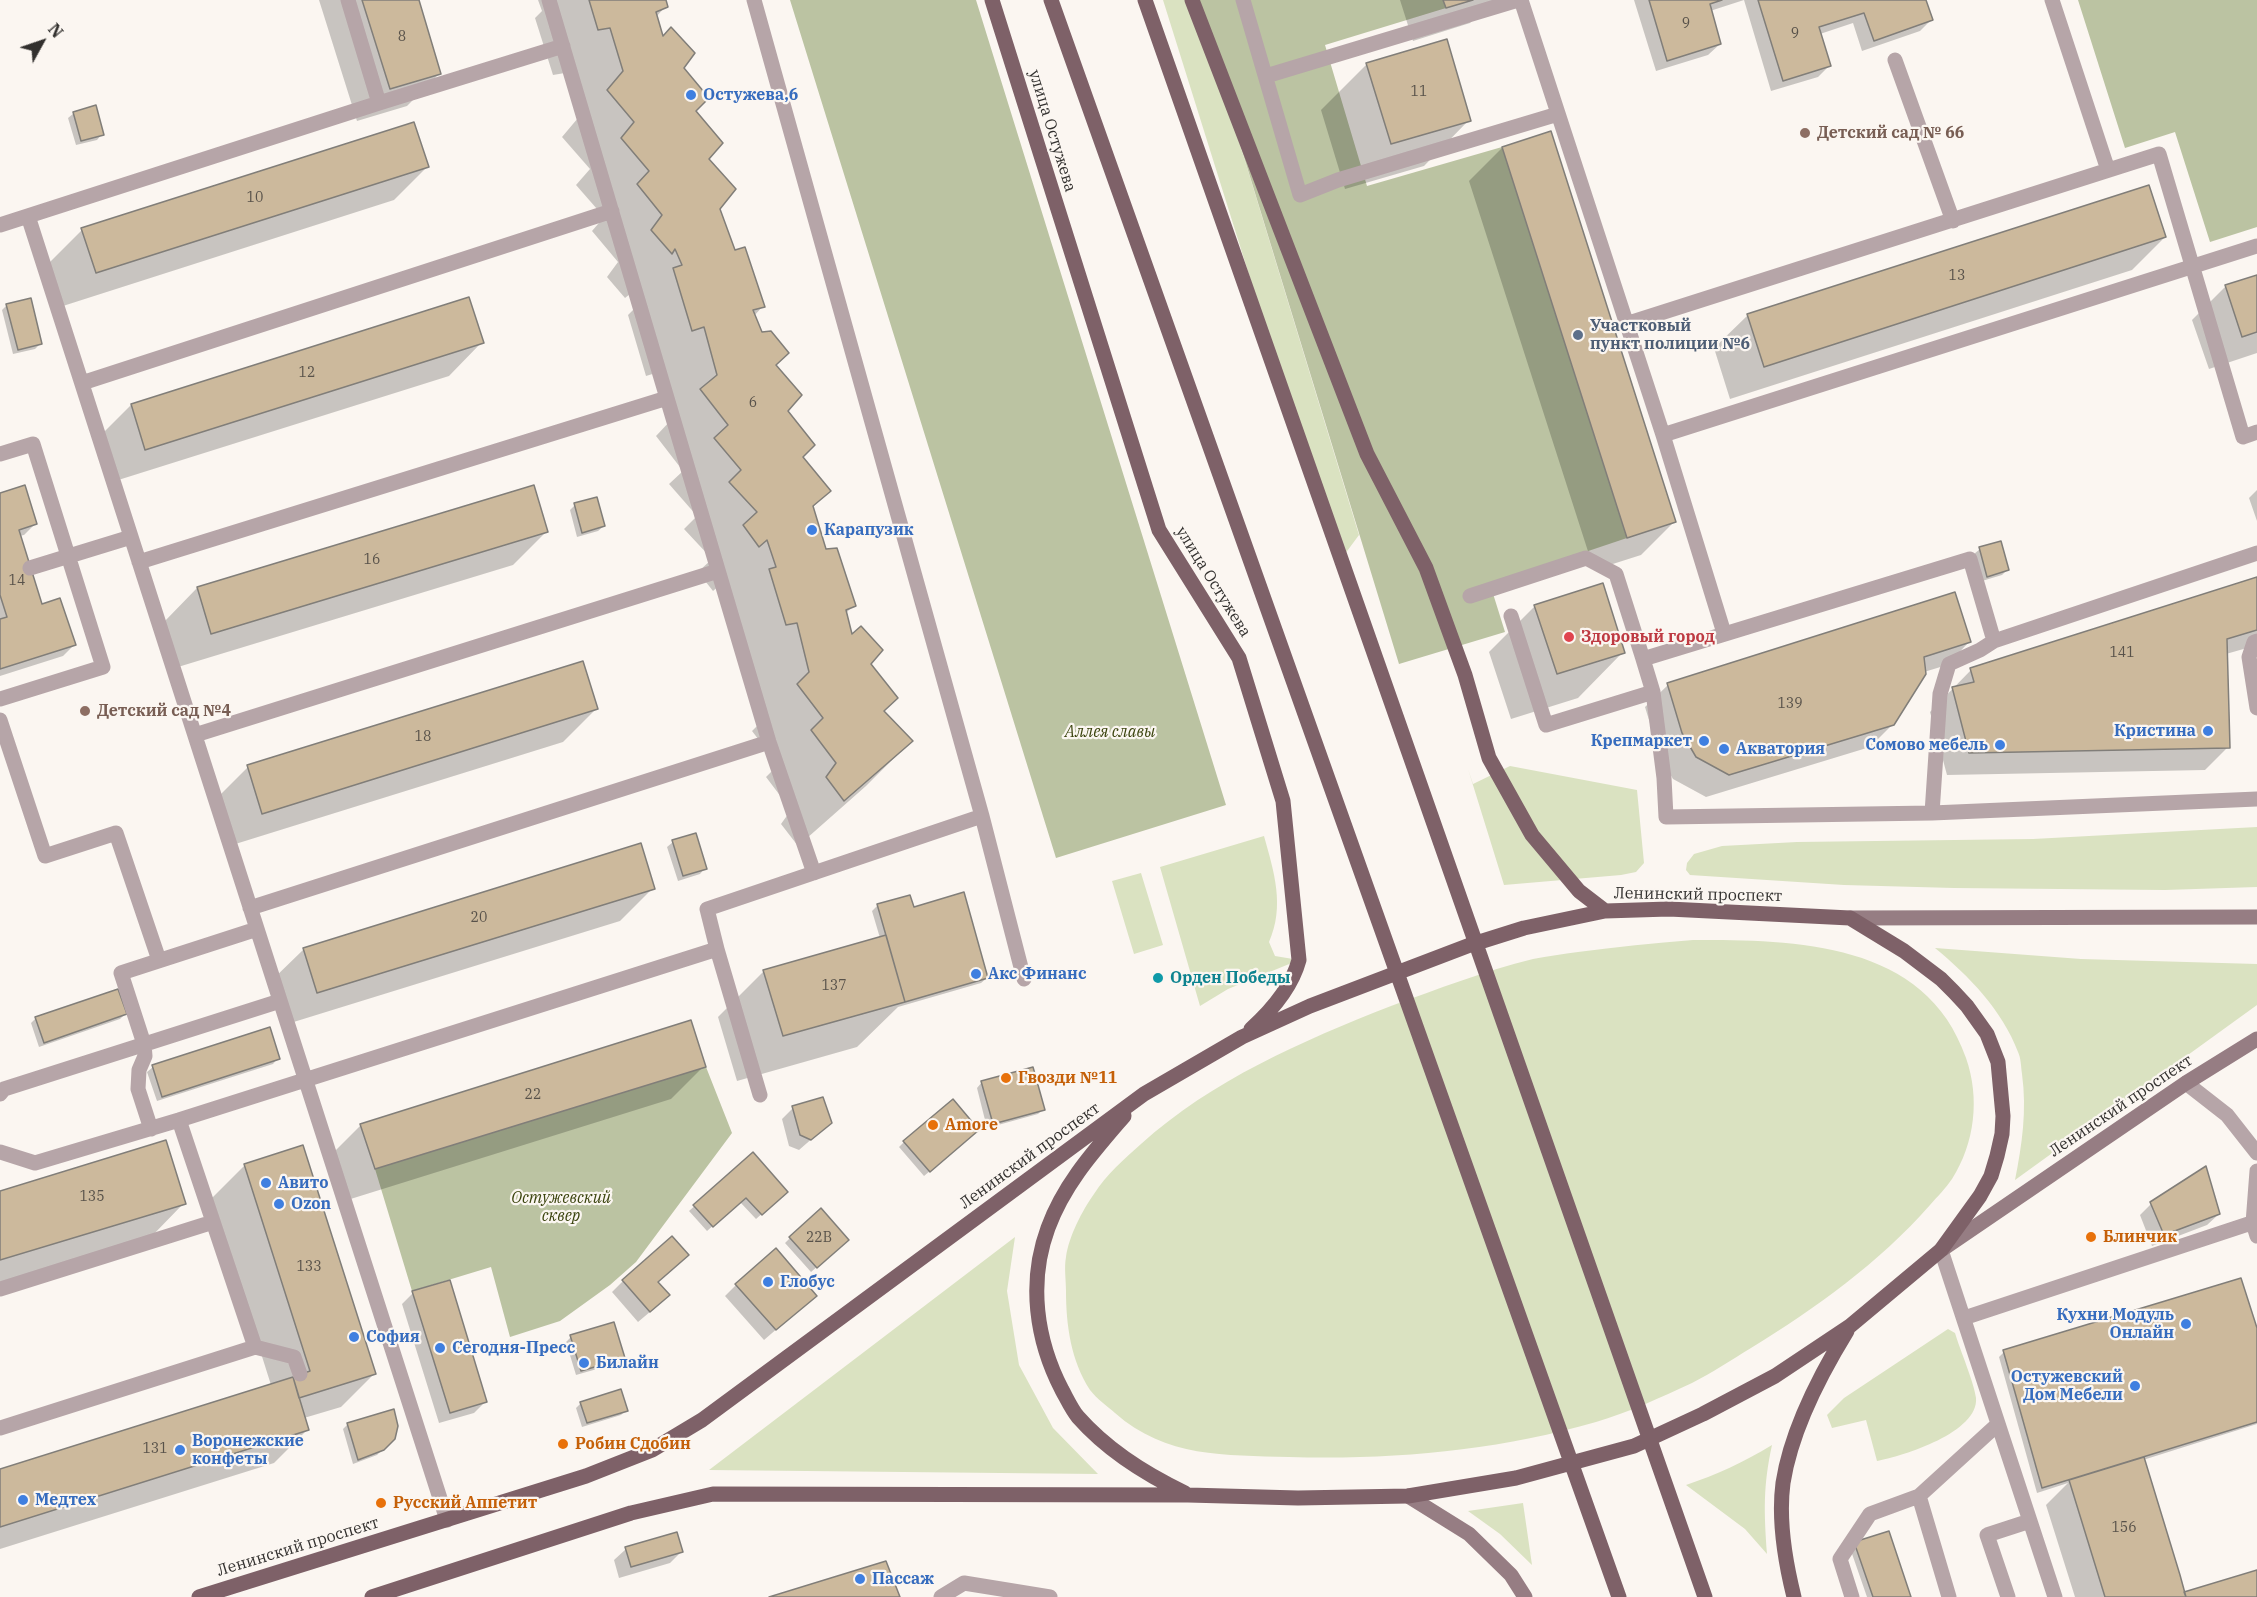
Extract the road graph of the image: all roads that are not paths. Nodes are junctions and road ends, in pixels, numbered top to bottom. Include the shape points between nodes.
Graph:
1 (348, 0) edge
2 (549, 0) edge
3 (754, 0) edge
4 (992, 0) edge
5 (1051, 0) edge
6 (1145, 0) edge
7 (1192, 0) edge
8 (1242, 0) edge
9 (1519, 0) edge
10 (2052, 0) edge
11 (562, 46) junction
12 (1895, 60) dead end
13 (1266, 76) junction
14 (379, 103) junction
15 (1557, 114) junction
16 (2108, 170) junction
17 (612, 211) junction
18 (28, 216) junction
19 (1953, 221) junction
20 (0, 225) edge
21 (2257, 246) edge
22 (2192, 266) junction
23 (1626, 324) junction
24 (81, 383) junction
25 (667, 398) junction
26 (2257, 432) edge
27 (1662, 435) junction
28 (0, 454) edge
29 (131, 537) junction
30 (2257, 553) edge
31 (68, 556) junction
32 (139, 562) junction
33 (30, 568) dead end
34 (718, 571) junction
35 (1470, 596) dead end
36 (1511, 616) dead end
37 (1724, 633) junction
38 (1994, 641) junction
39 (2257, 641) edge
40 (1643, 659) junction
41 (1653, 692) junction
42 (0, 699) edge
43 (2257, 708) edge
44 (0, 720) edge
45 (195, 735) junction
46 (769, 742) junction
47 (2257, 799) edge
48 (1932, 813) junction
49 (982, 816) junction
50 (814, 873) junction
51 (250, 908) junction
52 (1605, 910) junction
53 (2257, 917) edge
54 (1850, 918) junction
55 (257, 929) junction
56 (717, 950) junction
57 (159, 960) junction
58 (1024, 979) dead end
59 (280, 1001) junction
60 (1242, 1036) junction
61 (2257, 1039) edge
62 (144, 1044) junction
63 (305, 1079) junction
64 (2186, 1083) junction
65 (0, 1094) edge
66 (1144, 1094) junction
67 (760, 1095) dead end
68 (179, 1120) junction
69 (151, 1129) junction
70 (0, 1152) edge
71 (2257, 1153) edge
72 (2257, 1171) edge
73 (213, 1222) junction
74 (2256, 1227) edge
75 (1941, 1250) junction
76 (0, 1289) edge
77 (1964, 1318) junction
78 (1850, 1326) junction
79 (255, 1347) junction
80 (300, 1374) dead end
81 (1998, 1424) junction
82 (0, 1428) edge
83 (1188, 1495) junction
84 (1408, 1496) junction
85 (1919, 1496) junction
86 (447, 1520) junction
87 (2030, 1521) junction
88 (391, 1594) edge
89 (199, 1597) edge
90 (372, 1597) edge
91 (941, 1597) edge
92 (1050, 1597) edge
93 (1525, 1597) edge
94 (1618, 1597) edge
95 (1705, 1597) edge
96 (1794, 1597) edge
97 (1852, 1597) edge
98 (1949, 1597) edge
99 (2008, 1597) edge
100 (2055, 1597) edge

1 - 14 lane
2 - 11 lane
3 - 49 lane
4 - 60 main road, улица Остужева via 1159,530 1239,658 1283,801 1299,960 1296,972 1277,1001
5 - 94 main road
6 - 95 main road
7 - 52 main road via 1367,454 1426,568 1490,758 1532,835 1579,891
8 - 13 lane
9 - 13 lane
9 - 15 lane
10 - 16 lane
11 - 14 lane
11 - 17 lane
12 - 19 lane
13 - 15 lane via 1300,195
14 - 18 lane
15 - 23 lane
16 - 19 lane
16 - 22 lane via 2159,154
17 - 24 lane
17 - 25 lane
18 - 20 lane
18 - 24 lane
19 - 23 lane
21 - 22 lane
22 - 26 lane via 2243,437
22 - 27 lane
23 - 27 lane
24 - 29 lane
25 - 32 lane
25 - 34 lane
27 - 37 lane
28 - 31 lane via 33,444
29 - 31 lane
29 - 32 lane
30 - 38 lane
31 - 33 lane
31 - 42 lane via 103,668
32 - 45 lane
34 - 45 lane
34 - 46 lane
35 - 40 lane via 1586,558 1616,574
36 - 41 lane via 1546,725
37 - 38 lane via 1970,559
37 - 40 lane
38 - 48 lane via 1949,664 1940,694
39 - 43 lane via 2249,657
40 - 41 lane
41 - 48 lane via 1666,817
44 - 57 lane via 45,856 116,833
45 - 51 lane
46 - 50 lane
46 - 51 lane
47 - 48 lane
49 - 50 lane
49 - 58 lane
50 - 56 lane via 707,909
51 - 55 lane
52 - 54 main road, Ленинский проспект via 1669,909
52 - 60 main road, Ленинский проспект via 1470,945
53 - 54 main road, Ленинский проспект
54 - 75 main road via 1904,951 1948,985 1978,1020 1998,1062 2004,1116 1991,1176
55 - 57 lane
55 - 59 lane
56 - 63 lane
56 - 67 lane
57 - 62 lane via 121,973
59 - 62 lane
59 - 63 lane
60 - 66 main road, Ленинский проспект
61 - 64 main road, Ленинский проспект
62 - 65 lane via 4,1089
62 - 69 lane via 138,1089
63 - 68 lane
63 - 86 lane
64 - 71 lane via 2227,1115
64 - 75 main road, Ленинский проспект
66 - 83 main road via 1083,1162 1048,1227 1036,1282 1038,1313 1053,1373 1076,1416 1138,1469
66 - 86 main road, Ленинский проспект via 702,1420 652,1450 597,1472
68 - 69 lane
68 - 73 lane
69 - 70 lane via 35,1163
72 - 74 lane
73 - 76 lane
73 - 79 lane
74 - 77 lane
75 - 77 lane
75 - 78 main road, Ленинский проспект
77 - 81 lane
78 - 84 main road, Ленинский проспект via 1775,1376 1634,1446 1516,1478
78 - 96 main road via 1821,1373 1789,1458 1781,1508
79 - 80 lane via 294,1357
79 - 82 lane
81 - 85 lane
81 - 87 lane
83 - 84 main road, Ленинский проспект
83 - 88 main road, Ленинский проспект via 713,1494 631,1513
84 - 93 main road via 1469,1534 1510,1575
85 - 97 lane via 1870,1514 1840,1559
85 - 98 lane
86 - 89 main road, Ленинский проспект
87 - 99 lane via 1987,1535
87 - 100 lane
88 - 90 main road, Ленинский проспект
91 - 92 lane via 964,1583

